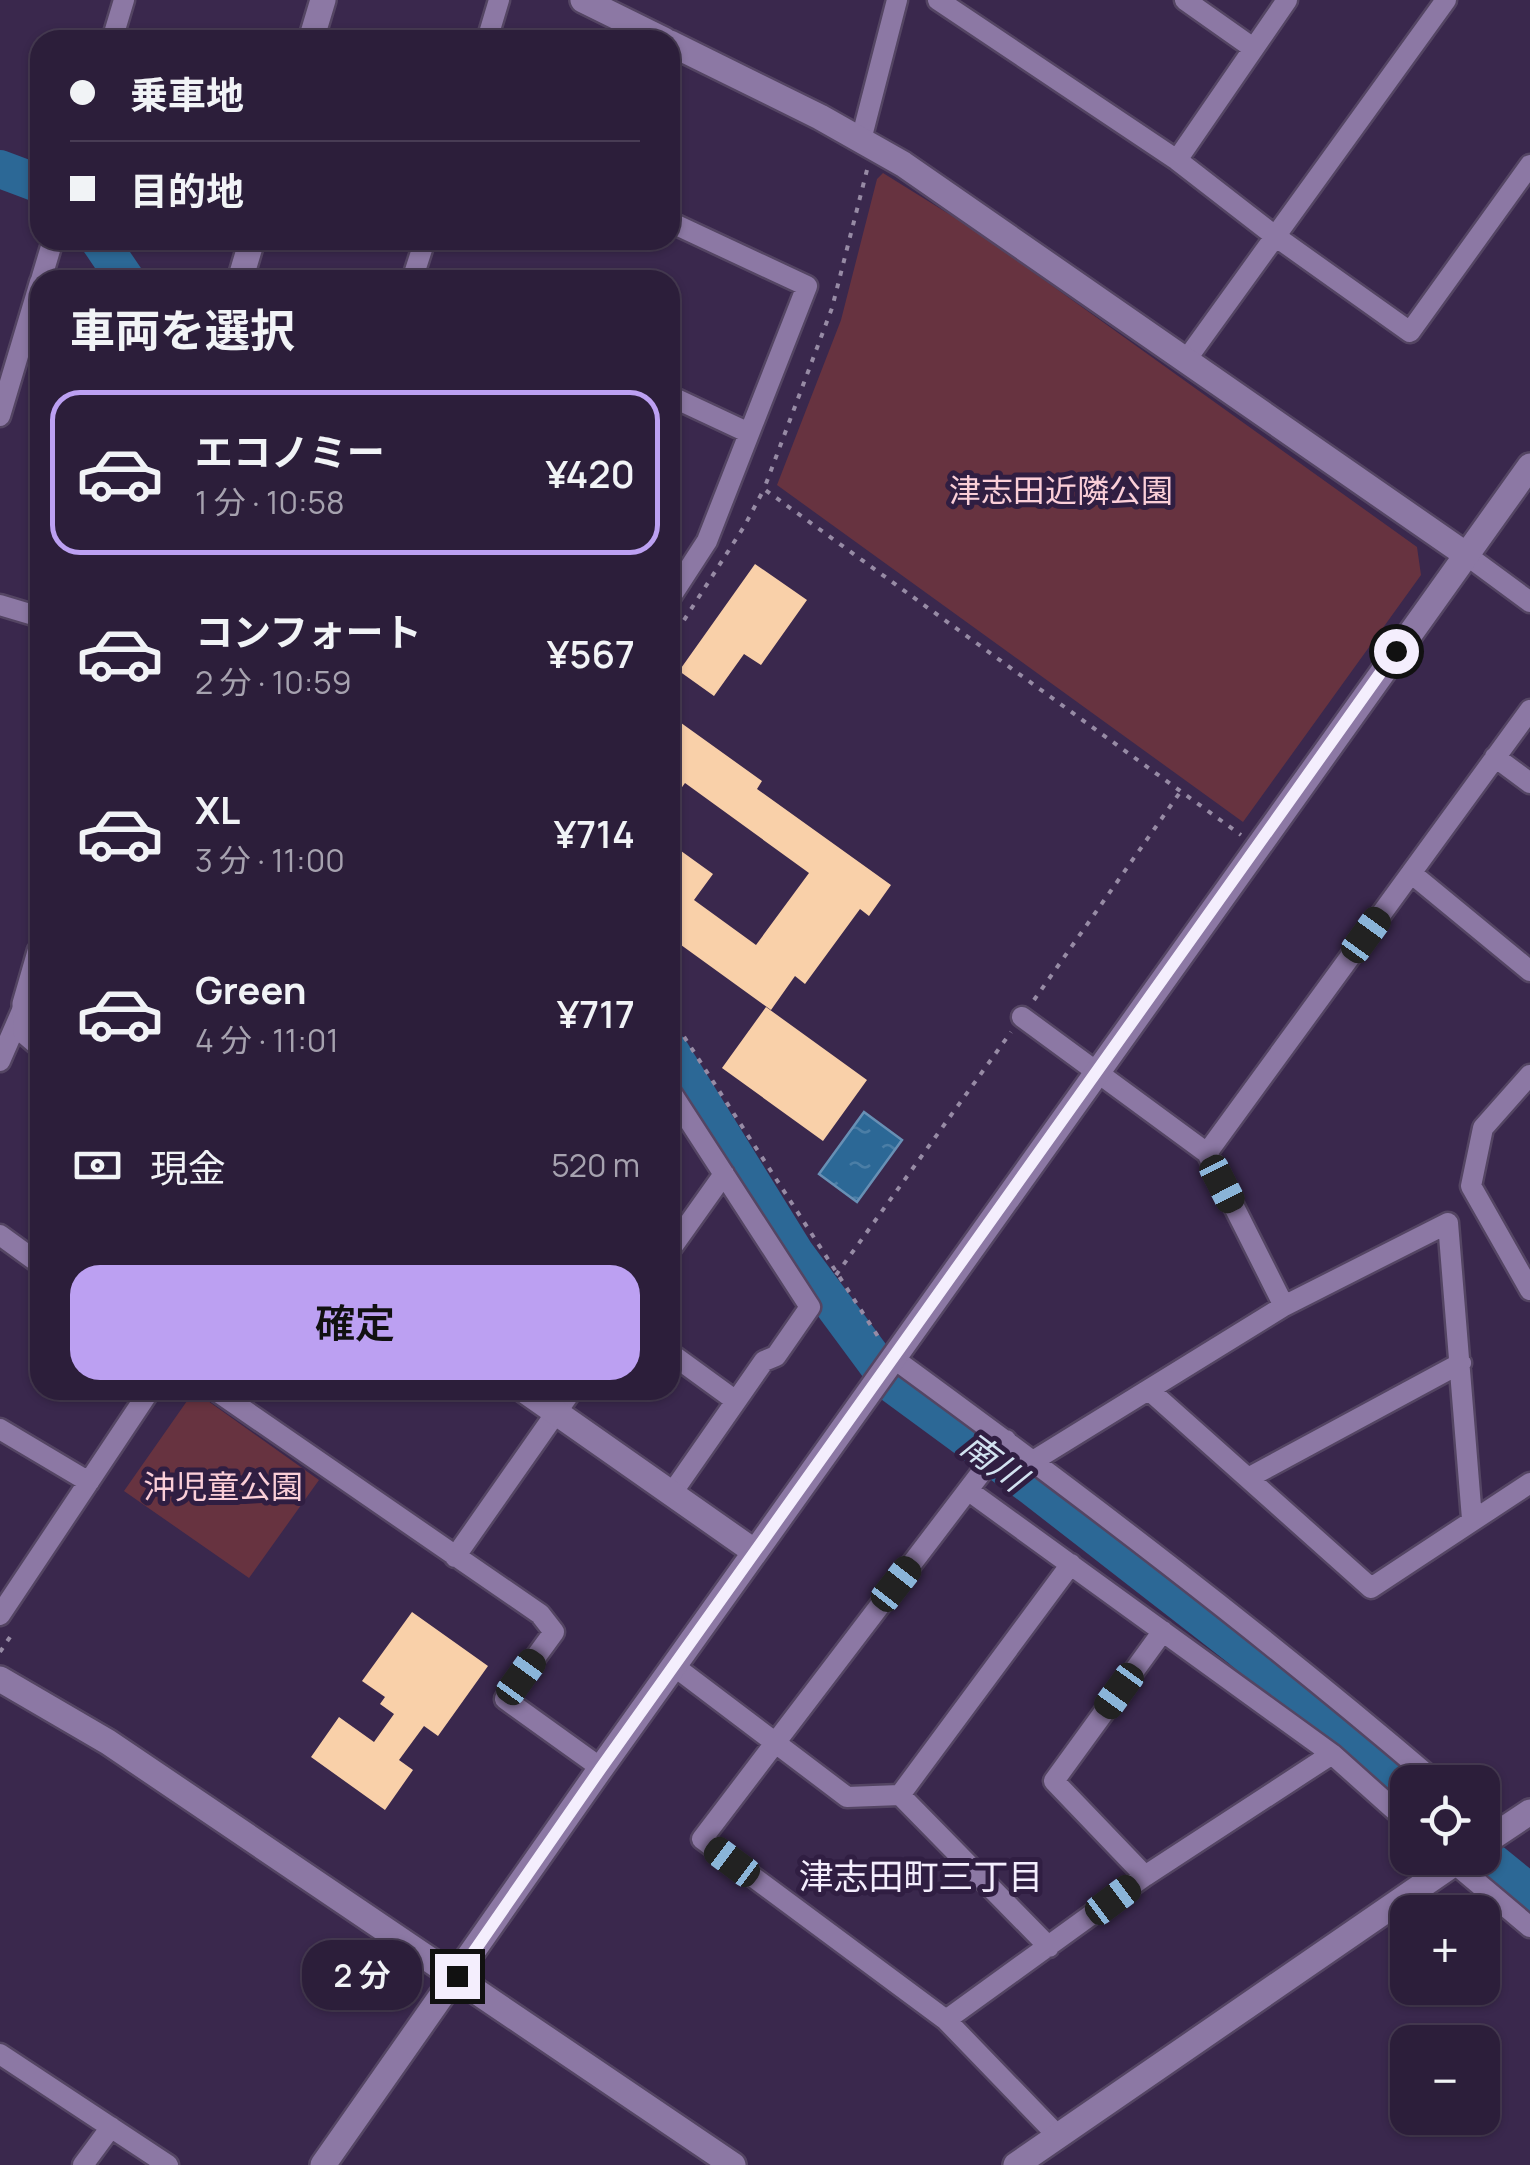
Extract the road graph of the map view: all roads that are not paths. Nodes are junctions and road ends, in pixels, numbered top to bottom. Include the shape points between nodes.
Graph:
1 (124, 0) edge
2 (323, 0) edge
3 (499, 0) edge
4 (583, 0) edge
5 (897, 0) edge
6 (938, 0) edge
7 (1185, 0) edge
8 (1288, 0) edge
9 (1446, 0) edge
10 (115, 30) edge
11 (314, 30) edge
12 (489, 30) edge
13 (644, 30) edge
14 (680, 48) edge
15 (1254, 48) junction
16 (868, 144) junction
17 (1178, 160) junction
18 (1530, 165) edge
19 (680, 227) edge
20 (1276, 236) junction
21 (30, 315) edge
22 (1186, 360) junction
23 (680, 401) edge
24 (0, 416) edge
25 (749, 434) junction
26 (1530, 466) edge
27 (1465, 554) junction
28 (680, 582) edge
29 (1530, 602) edge
30 (0, 605) edge
31 (30, 614) edge
32 (1530, 710) edge
33 (1496, 757) junction
34 (1530, 783) edge
35 (1411, 872) junction
36 (1530, 972) edge
37 (30, 984) edge
38 (24, 1004) junction
39 (1022, 1017) dead end
40 (30, 1035) edge
41 (0, 1061) edge
42 (1096, 1073) junction
43 (1530, 1074) edge
44 (680, 1106) edge
45 (1207, 1153) junction
46 (724, 1174) junction
47 (0, 1235) edge
48 (680, 1236) edge
49 (30, 1257) edge
50 (1530, 1290) edge
51 (1284, 1306) junction
52 (893, 1358) junction
53 (680, 1360) edge
54 (1461, 1363) junction
55 (1149, 1390) junction
56 (143, 1400) edge
57 (229, 1400) edge
58 (539, 1400) edge
59 (565, 1400) edge
60 (736, 1401) junction
61 (556, 1412) junction
62 (0, 1429) edge
63 (1006, 1440) junction
64 (1033, 1461) junction
65 (1248, 1478) junction
66 (89, 1482) junction
67 (1530, 1483) edge
68 (969, 1491) junction
69 (672, 1494) junction
70 (1472, 1519) junction
71 (755, 1552) junction
72 (455, 1557) junction
73 (1071, 1564) junction
74 (0, 1615) edge
75 (1163, 1631) junction
76 (674, 1666) junction
77 (0, 1679) edge
78 (774, 1741) junction
79 (1332, 1754) junction
80 (1416, 1765) edge
81 (601, 1768) junction
82 (900, 1795) junction
83 (1390, 1806) edge
84 (1530, 1812) edge
85 (1500, 1827) edge
86 (1431, 1875) edge
87 (1472, 1875) edge
88 (1145, 1876) junction
89 (1530, 1927) edge
90 (1050, 1947) junction
91 (457, 1976) junction
92 (946, 2020) junction
93 (7, 2058) edge
94 (0, 2080) edge
95 (111, 2127) junction
96 (1058, 2136) junction
97 (83, 2165) edge
98 (168, 2165) edge
99 (324, 2165) edge
100 (733, 2165) edge
101 (1016, 2165) edge

1 - 10 street
2 - 11 street
3 - 12 street
4 - 13 street
5 - 16 street
6 - 17 street
7 - 15 street
8 - 15 street
9 - 20 street
14 - 16 street
15 - 17 street
16 - 22 street
17 - 20 street
18 - 20 street via 1410,332
19 - 25 street via 807,286
20 - 22 street
21 - 24 street
22 - 27 street
23 - 25 street
25 - 28 street via 707,540
26 - 27 street
27 - 29 street
27 - 42 street
30 - 31 street
32 - 33 street
33 - 34 street
33 - 35 street
35 - 36 street
35 - 45 street
37 - 38 street
38 - 40 street
38 - 41 street
39 - 42 street
42 - 45 street
42 - 52 street
43 - 50 street via 1483,1128 1471,1186
44 - 46 street
45 - 51 street
46 - 48 street
46 - 60 street via 810,1306
47 - 49 street
51 - 54 street via 1448,1223
51 - 55 street
52 - 63 street
52 - 71 street
53 - 60 street
54 - 65 street
54 - 70 street
55 - 64 street
55 - 65 street
56 - 66 street
57 - 72 street
58 - 61 street
59 - 61 street
60 - 69 street
61 - 69 street
61 - 72 street
62 - 66 street
63 - 64 street
63 - 68 street
64 - 80 street
65 - 70 street via 1370,1588
66 - 74 street
67 - 70 street
68 - 73 street
68 - 78 street
69 - 71 street
71 - 76 street
72 - 81 street via 540,1614 554,1632 505,1700
73 - 75 street
73 - 82 street
75 - 79 street
75 - 88 street via 1054,1781
76 - 78 street
76 - 81 street
77 - 91 street via 108,1742
78 - 82 street via 847,1797
78 - 92 street via 702,1839
79 - 83 street
79 - 88 street
81 - 91 street
82 - 90 street
84 - 85 street
86 - 96 street
87 - 89 street
88 - 90 street
90 - 92 street
91 - 99 street
91 - 100 street
92 - 96 street
93 - 94 street
93 - 95 street
95 - 97 street
95 - 98 street
96 - 101 street

